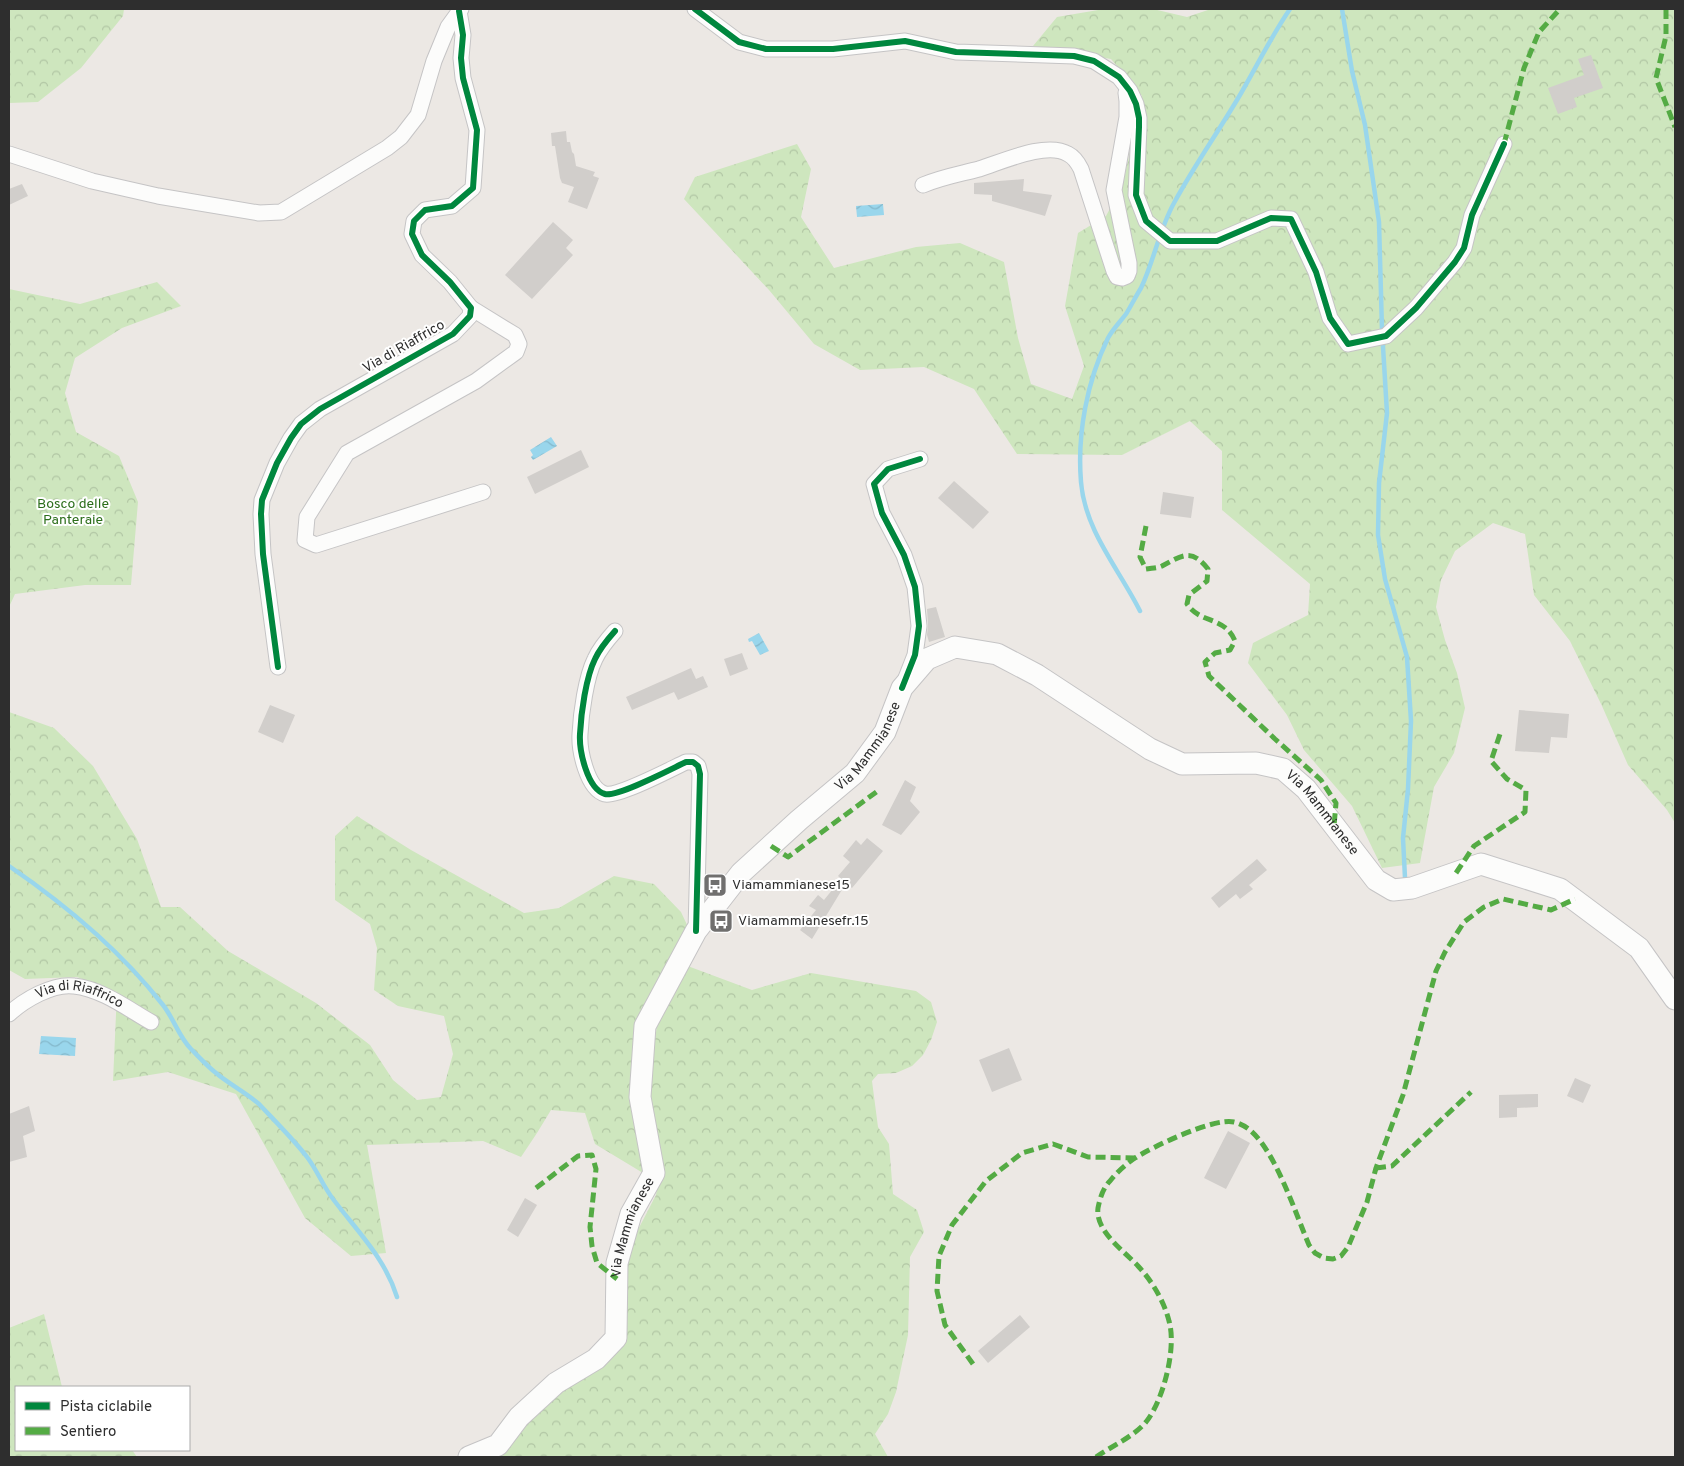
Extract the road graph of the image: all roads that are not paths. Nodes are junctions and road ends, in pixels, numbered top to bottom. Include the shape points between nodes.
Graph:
1 (695, 9) edge
2 (460, 10) edge
3 (1119, 77) junction
4 (1504, 144) dead end
5 (9, 154) edge
6 (923, 185) dead end
7 (472, 308) junction
8 (920, 459) dead end
9 (483, 492) dead end
10 (615, 632) dead end
11 (278, 667) dead end
12 (902, 688) junction
13 (696, 931) junction
14 (1675, 999) edge
15 (9, 1014) edge
16 (151, 1022) dead end
17 (469, 1457) edge

1 - 3 street via 739,42 766,48 833,49 905,41 956,52 1074,56 1094,61
2 - 5 street via 448,27 434,61 418,115 401,136 387,148 281,212 259,213 158,196 92,181
2 - 7 street via 463,78 477,130 474,188 452,206 425,210 414,221 412,234 422,255
3 - 4 street via 1130,91 1139,118 1136,195 1146,221 1170,242 1217,241 1271,218 1291,218 1316,272 1330,318 1348,344 1386,336 1416,308 1455,262 1464,248 1472,215
3 - 6 street via 1127,109 1114,190 1129,263 1127,276 1118,277 1114,271 1081,169 1068,153 1035,151
7 - 9 street via 515,335 519,344 516,352 476,381 347,453 307,517 305,540 316,545
7 - 11 street, Via di Riaffrico via 470,316 453,334 320,409 301,424 277,463 262,500 261,514
8 - 12 street via 888,469 874,484 882,513 904,555 915,586 919,626 915,655
10 - 13 street via 595,659 587,688 580,735 589,781 606,794 619,792 686,762 694,762 698,766
12 - 13 main road, Via Mammianese via 885,732 855,773 741,873
12 - 14 main road, Via Mammianese via 927,659 955,647 997,654 1038,674 1150,750 1182,764 1256,763 1283,769 1306,789 1376,880 1393,890 1412,888 1481,864 1560,889 1639,948
13 - 17 main road, Via Mammianese via 645,1026 640,1097 654,1173 631,1214 617,1263 616,1338 596,1359 556,1383 519,1417 498,1445
15 - 16 street, Via di Riaffrico via 46,990 74,986 102,994

